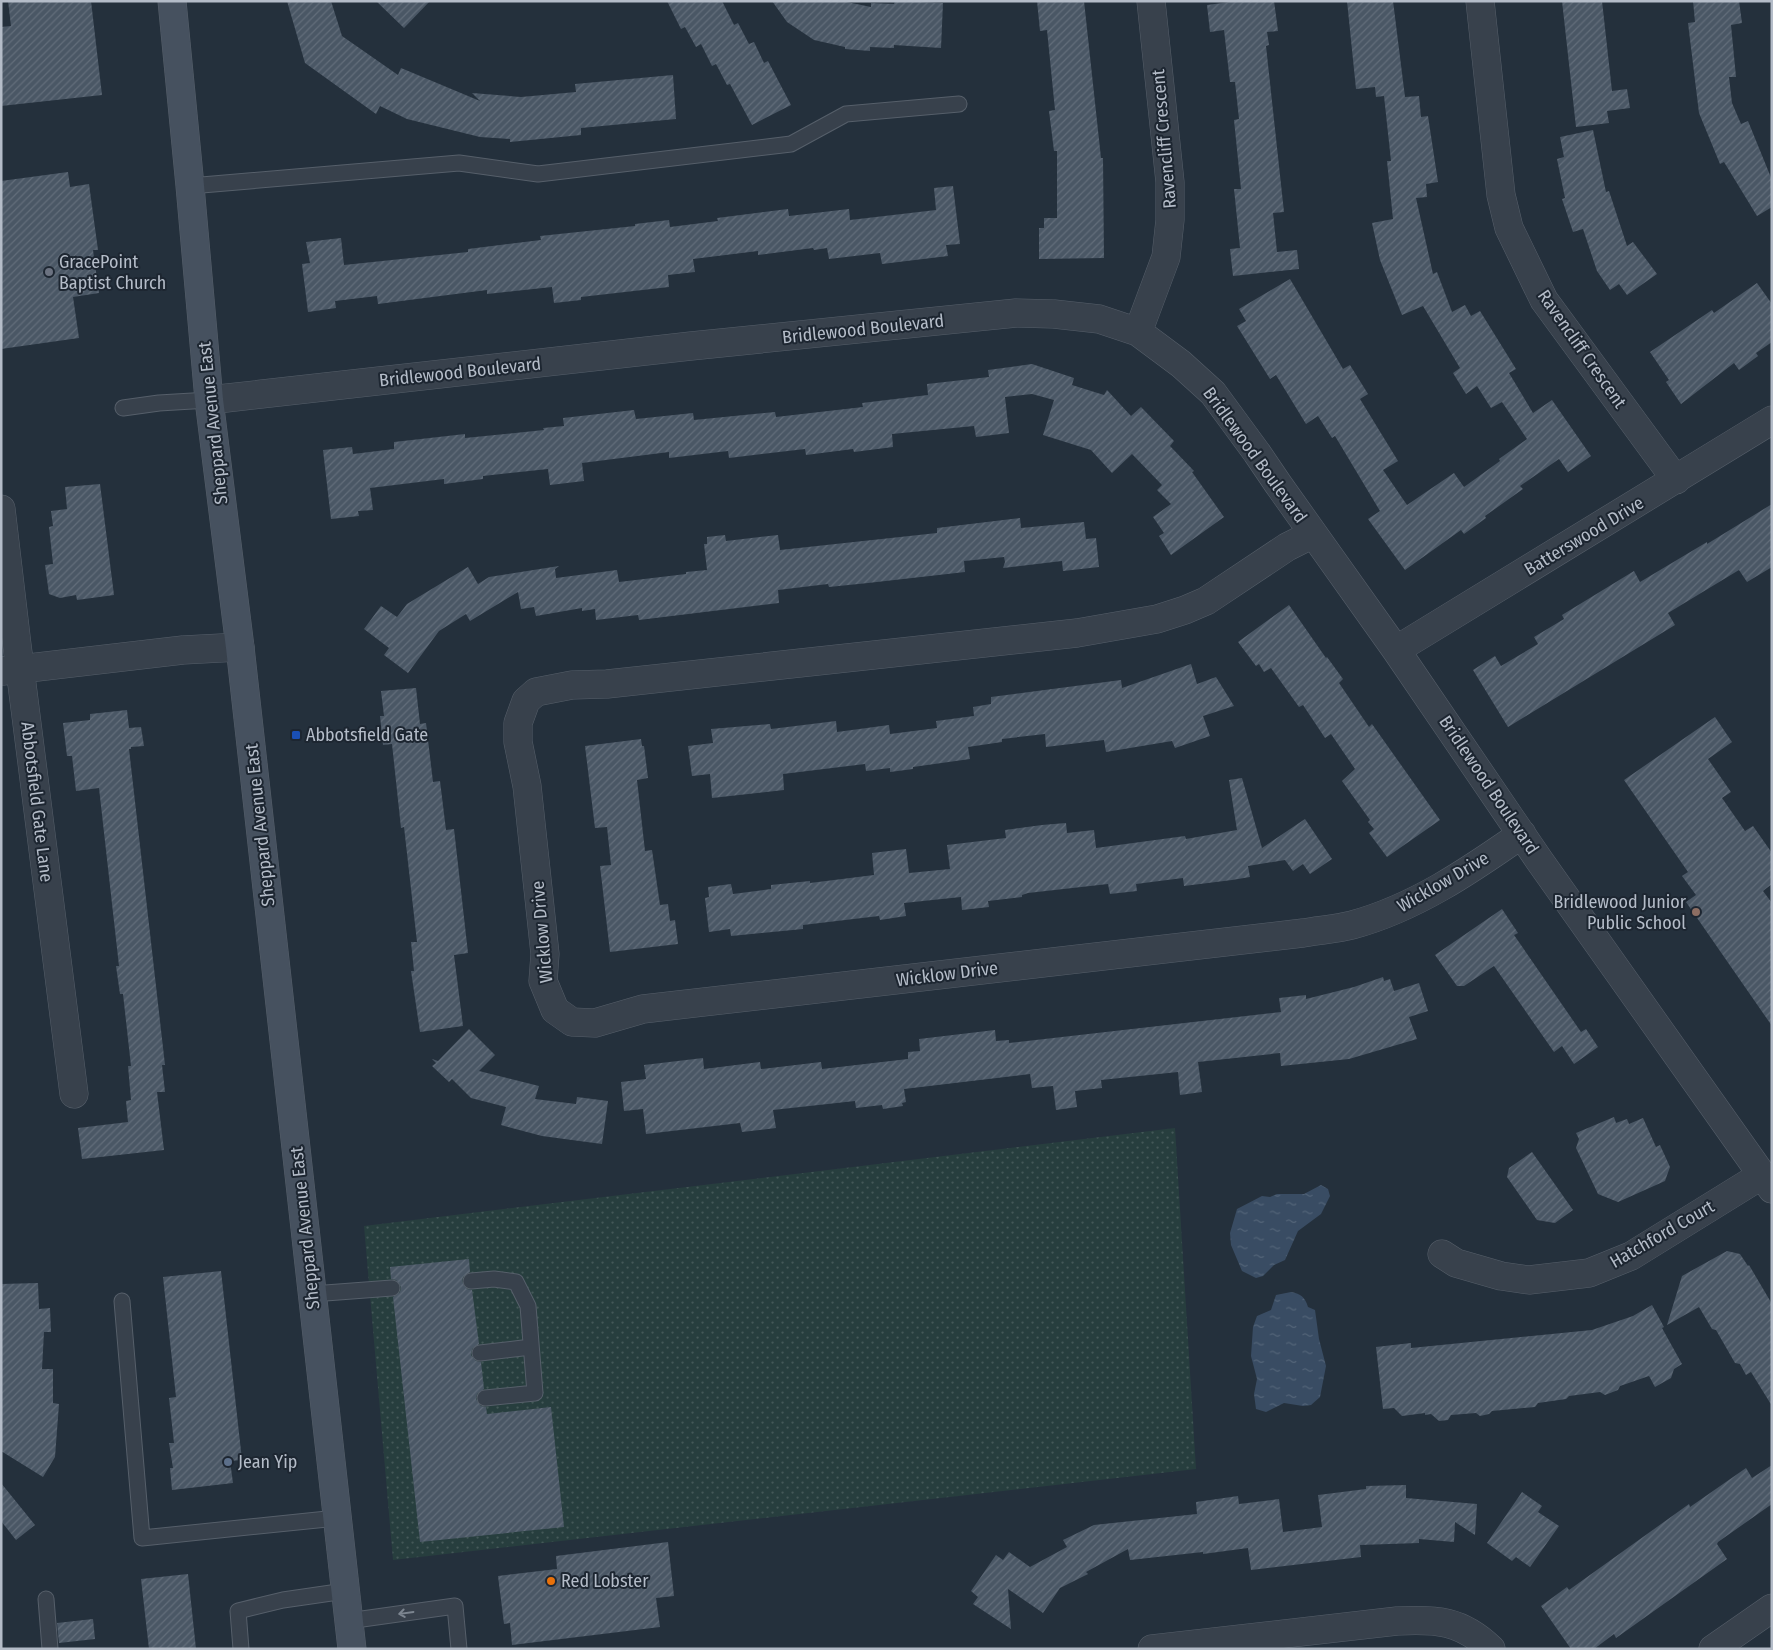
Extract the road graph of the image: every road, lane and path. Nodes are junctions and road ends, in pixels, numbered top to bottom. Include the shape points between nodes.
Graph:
1 (172, 1) edge
2 (1151, 1) edge
3 (1480, 1) edge
4 (958, 104) dead end
5 (190, 186) junction
6 (1138, 332) junction
7 (209, 400) junction
8 (123, 408) dead end
9 (1772, 420) edge
10 (1676, 480) junction
11 (1, 510) edge
12 (1313, 534) junction
13 (240, 647) junction
14 (1396, 650) junction
15 (11, 670) edge
16 (1522, 834) junction
17 (74, 1094) dead end
18 (1767, 1182) edge
19 (1442, 1254) dead end
20 (471, 1281) dead end
21 (392, 1288) dead end
22 (312, 1294) junction
23 (122, 1301) dead end
24 (531, 1347) junction
25 (480, 1353) dead end
26 (485, 1398) dead end
27 (337, 1518) junction
28 (345, 1592) junction
29 (46, 1599) dead end
30 (1772, 1608) edge
31 (348, 1621) junction
32 (50, 1649) edge
33 (241, 1649) edge
34 (352, 1649) edge
35 (459, 1649) edge
36 (1152, 1649) edge
37 (1491, 1649) edge
38 (1713, 1649) edge

1 - 5 main road, Sheppard Avenue East
2 - 6 street, Ravencliff Crescent via 1170,182 1170,220 1166,257
3 - 10 street, Ravencliff Crescent via 1501,195 1509,228 1544,300
4 - 5 lane via 846,114 791,144 538,174 459,163
5 - 7 main road, Sheppard Avenue East
6 - 7 street, Bridlewood Boulevard via 1099,320 1016,313
6 - 12 street, Bridlewood Boulevard via 1213,393
7 - 8 lane
7 - 13 main road, Sheppard Avenue East
9 - 10 street, Batterswood Drive
10 - 14 street, Batterswood Drive
11 - 15 street, Abbotsfield Gate Lane
12 - 14 street, Bridlewood Boulevard
12 - 16 street, Wicklow Drive via 1287,547 1206,600 1156,619 1077,633 616,683 572,685 536,692 526,702 518,723 518,742 527,786 544,954 543,981 555,1010 572,1022 595,1023 643,1009 1351,925 1389,913 1426,896
13 - 15 street via 183,650
13 - 22 main road, Sheppard Avenue East
14 - 16 street, Bridlewood Boulevard
15 - 17 street, Abbotsfield Gate Lane
16 - 18 street, Bridlewood Boulevard
18 - 19 street, Hatchford Court via 1631,1256 1589,1273 1529,1280 1456,1263
20 - 24 lane via 494,1279 516,1282 528,1306
21 - 22 lane
22 - 27 main road, Sheppard Avenue East
23 - 27 lane via 142,1538
24 - 25 lane
24 - 26 lane via 534,1393
27 - 28 main road, Sheppard Avenue East
28 - 31 main road, Sheppard Avenue East
28 - 33 lane via 282,1600 238,1611
29 - 32 lane
30 - 38 street
31 - 34 main road, Sheppard Avenue East
35 -> 31 lane via 455,1606
36 - 37 street via 1397,1620 1455,1624 1481,1639

